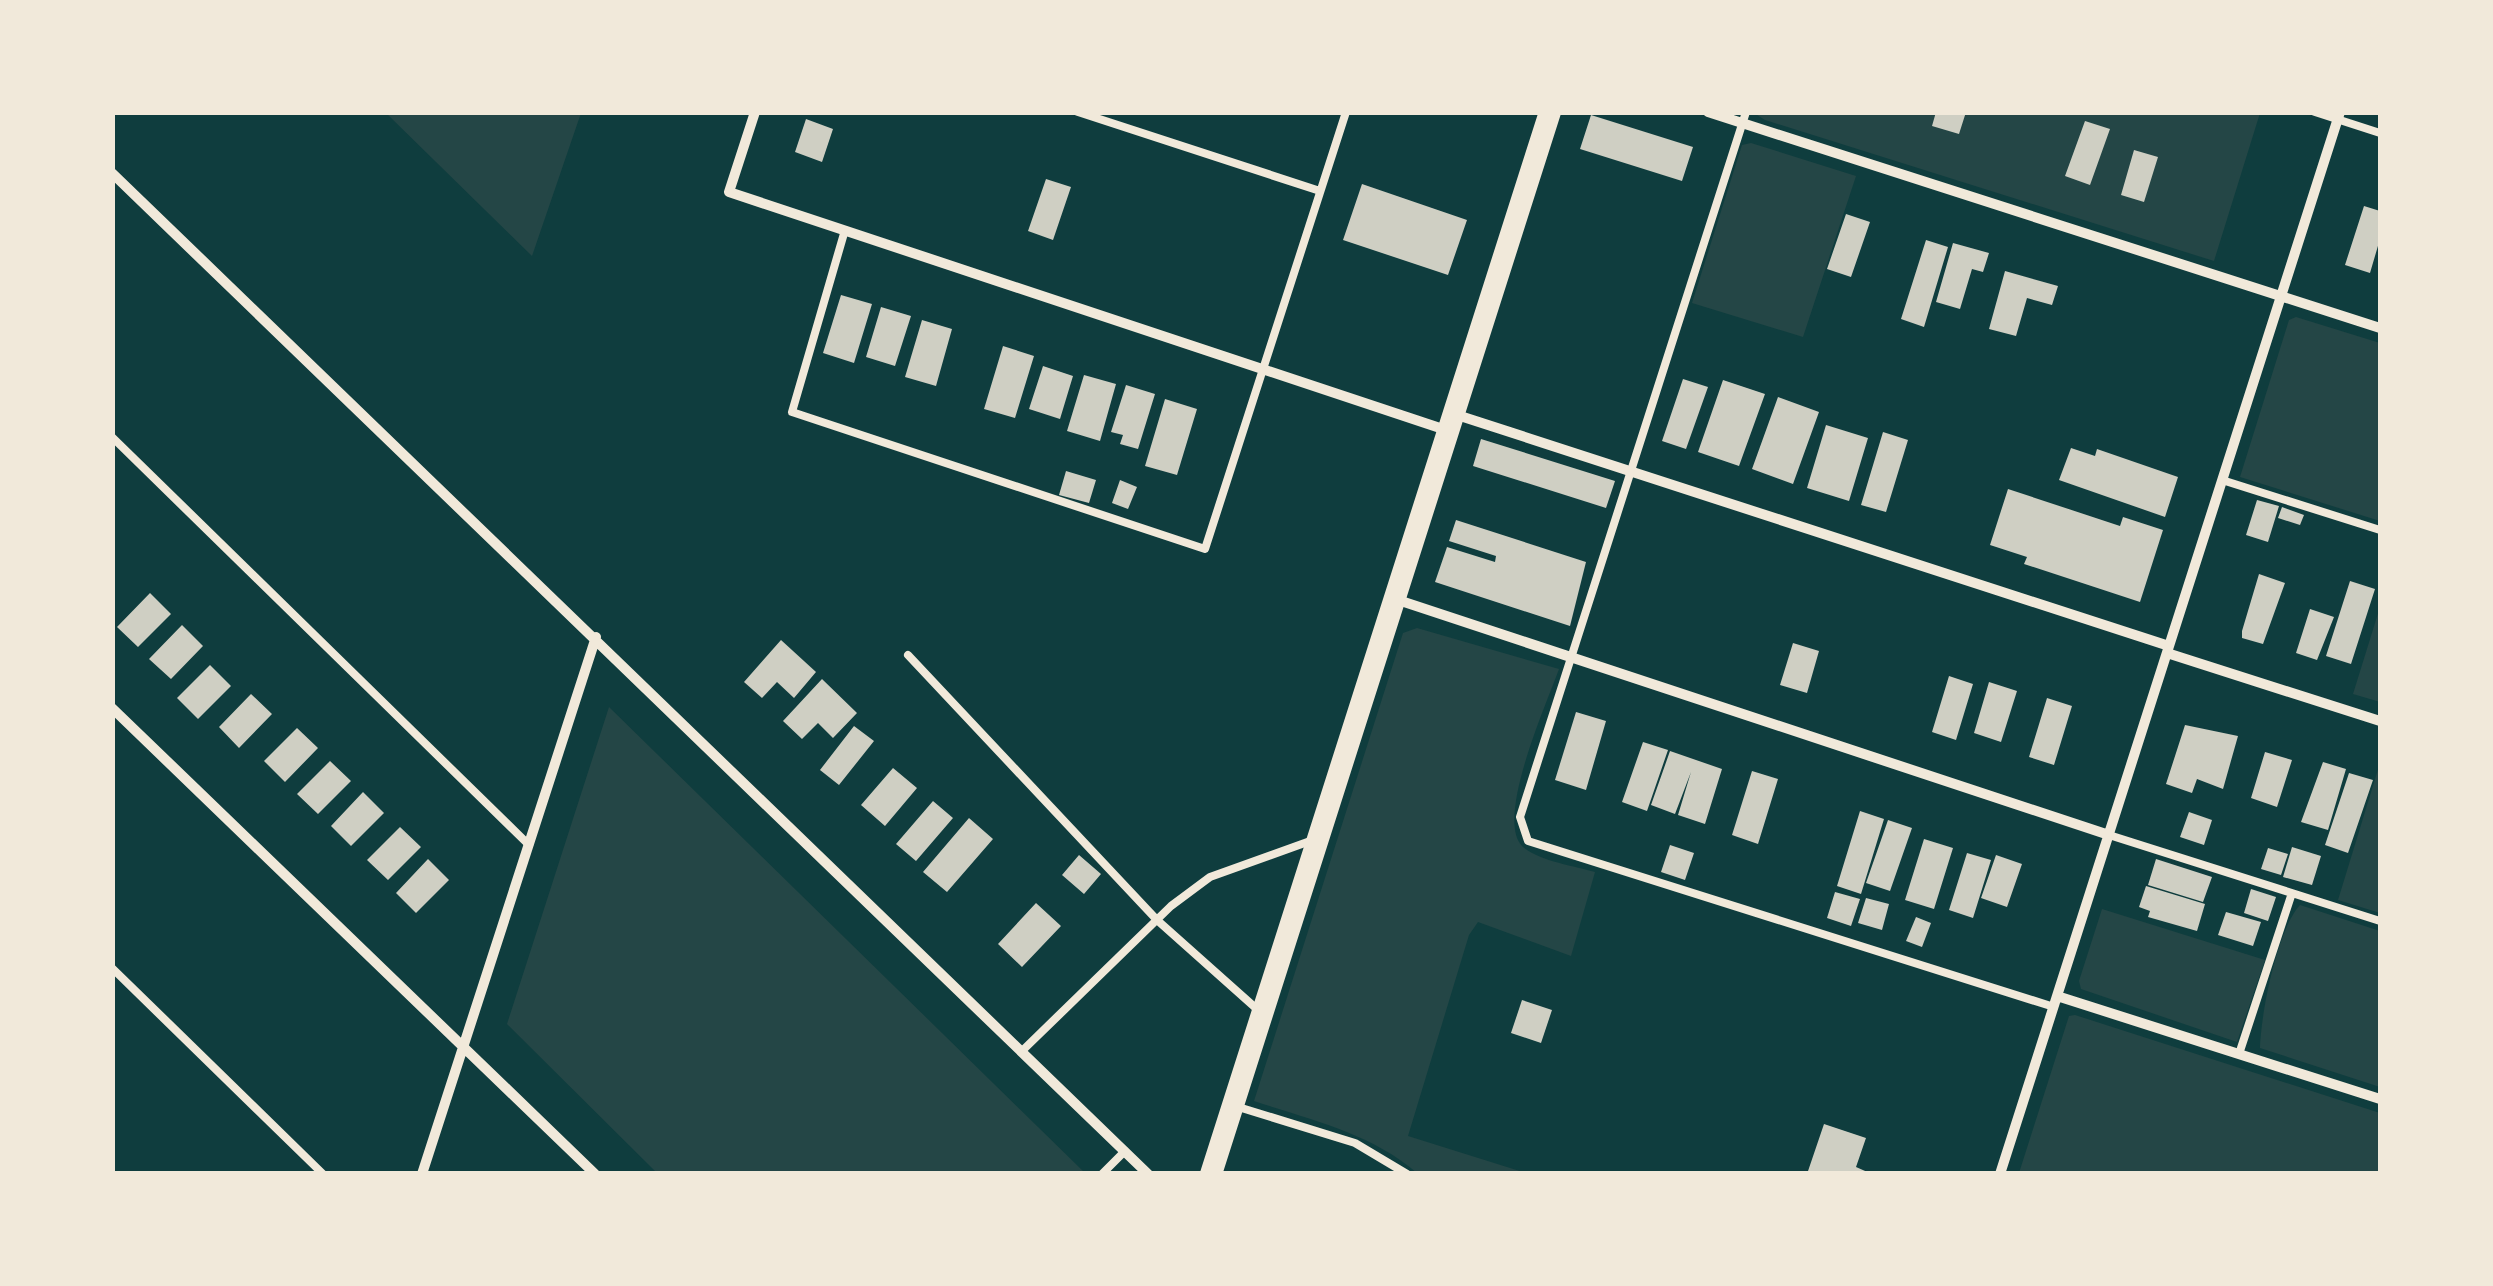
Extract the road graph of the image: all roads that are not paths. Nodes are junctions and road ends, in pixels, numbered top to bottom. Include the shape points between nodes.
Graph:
1 (755, 112) edge
2 (1078, 112) edge
3 (1346, 112) edge
4 (1550, 112) edge
5 (1708, 112) edge
6 (2315, 112) edge
7 (2339, 116) edge
8 (1745, 118) edge
9 (2380, 133) edge
10 (112, 173) edge
11 (1320, 191) junction
12 (845, 230) junction
13 (2281, 296) junction
14 (2380, 328) edge
15 (1264, 369) junction
16 (1451, 422) junction
17 (112, 437) edge
18 (1631, 472) junction
19 (2222, 480) junction
20 (2380, 530) edge
21 (1394, 599) junction
22 (596, 637) junction
23 (2168, 650) junction
24 (908, 655) dead end
25 (1572, 657) junction
26 (112, 708) edge
27 (2380, 721) edge
28 (2108, 834) junction
29 (1318, 838) junction
30 (529, 844) junction
31 (2292, 892) junction
32 (1157, 920) junction
33 (2380, 920) edge
34 (112, 968) edge
35 (2055, 1002) junction
36 (1262, 1013) junction
37 (463, 1046) junction
38 (1022, 1051) junction
39 (2239, 1054) junction
40 (2380, 1099) edge
41 (1233, 1105) junction
42 (1125, 1151) junction
43 (323, 1174) edge
44 (422, 1174) edge
45 (595, 1174) edge
46 (1102, 1174) edge
47 (1148, 1174) edge
48 (1211, 1174) edge
49 (1406, 1174) edge
50 (2000, 1174) edge

1 - 12 street via 729,192
2 - 11 lane
3 - 11 lane
4 - 16 main road
5 - 8 street
6 - 7 lane
7 - 9 lane
7 - 13 street
8 - 13 street
8 - 18 lane
10 - 22 street
11 - 15 lane
12 - 15 street
12 - 15 lane via 792,412 1206,549
13 - 14 street
13 - 19 street
15 - 16 street
16 - 18 street
16 - 21 main road
17 - 30 lane
18 - 23 street
18 - 25 lane
19 - 20 lane
19 - 23 street
21 - 25 street
21 - 29 main road
22 - 30 street
22 - 38 street
23 - 27 street
23 - 28 street
24 - 32 lane
25 - 28 street
25 - 35 lane via 1520,816 1528,841
26 - 37 street
28 - 31 lane
28 - 35 street
29 - 32 lane via 1210,877
29 - 36 main road
30 - 37 street
31 - 33 lane
31 - 39 lane
32 - 36 lane
32 - 38 lane
34 - 43 lane
35 - 39 street
35 - 50 street
36 - 41 main road
37 - 44 street
37 - 45 street
38 - 42 street
39 - 40 street
41 - 48 main road
41 - 49 lane via 1355,1143
42 - 46 lane
42 - 47 street

